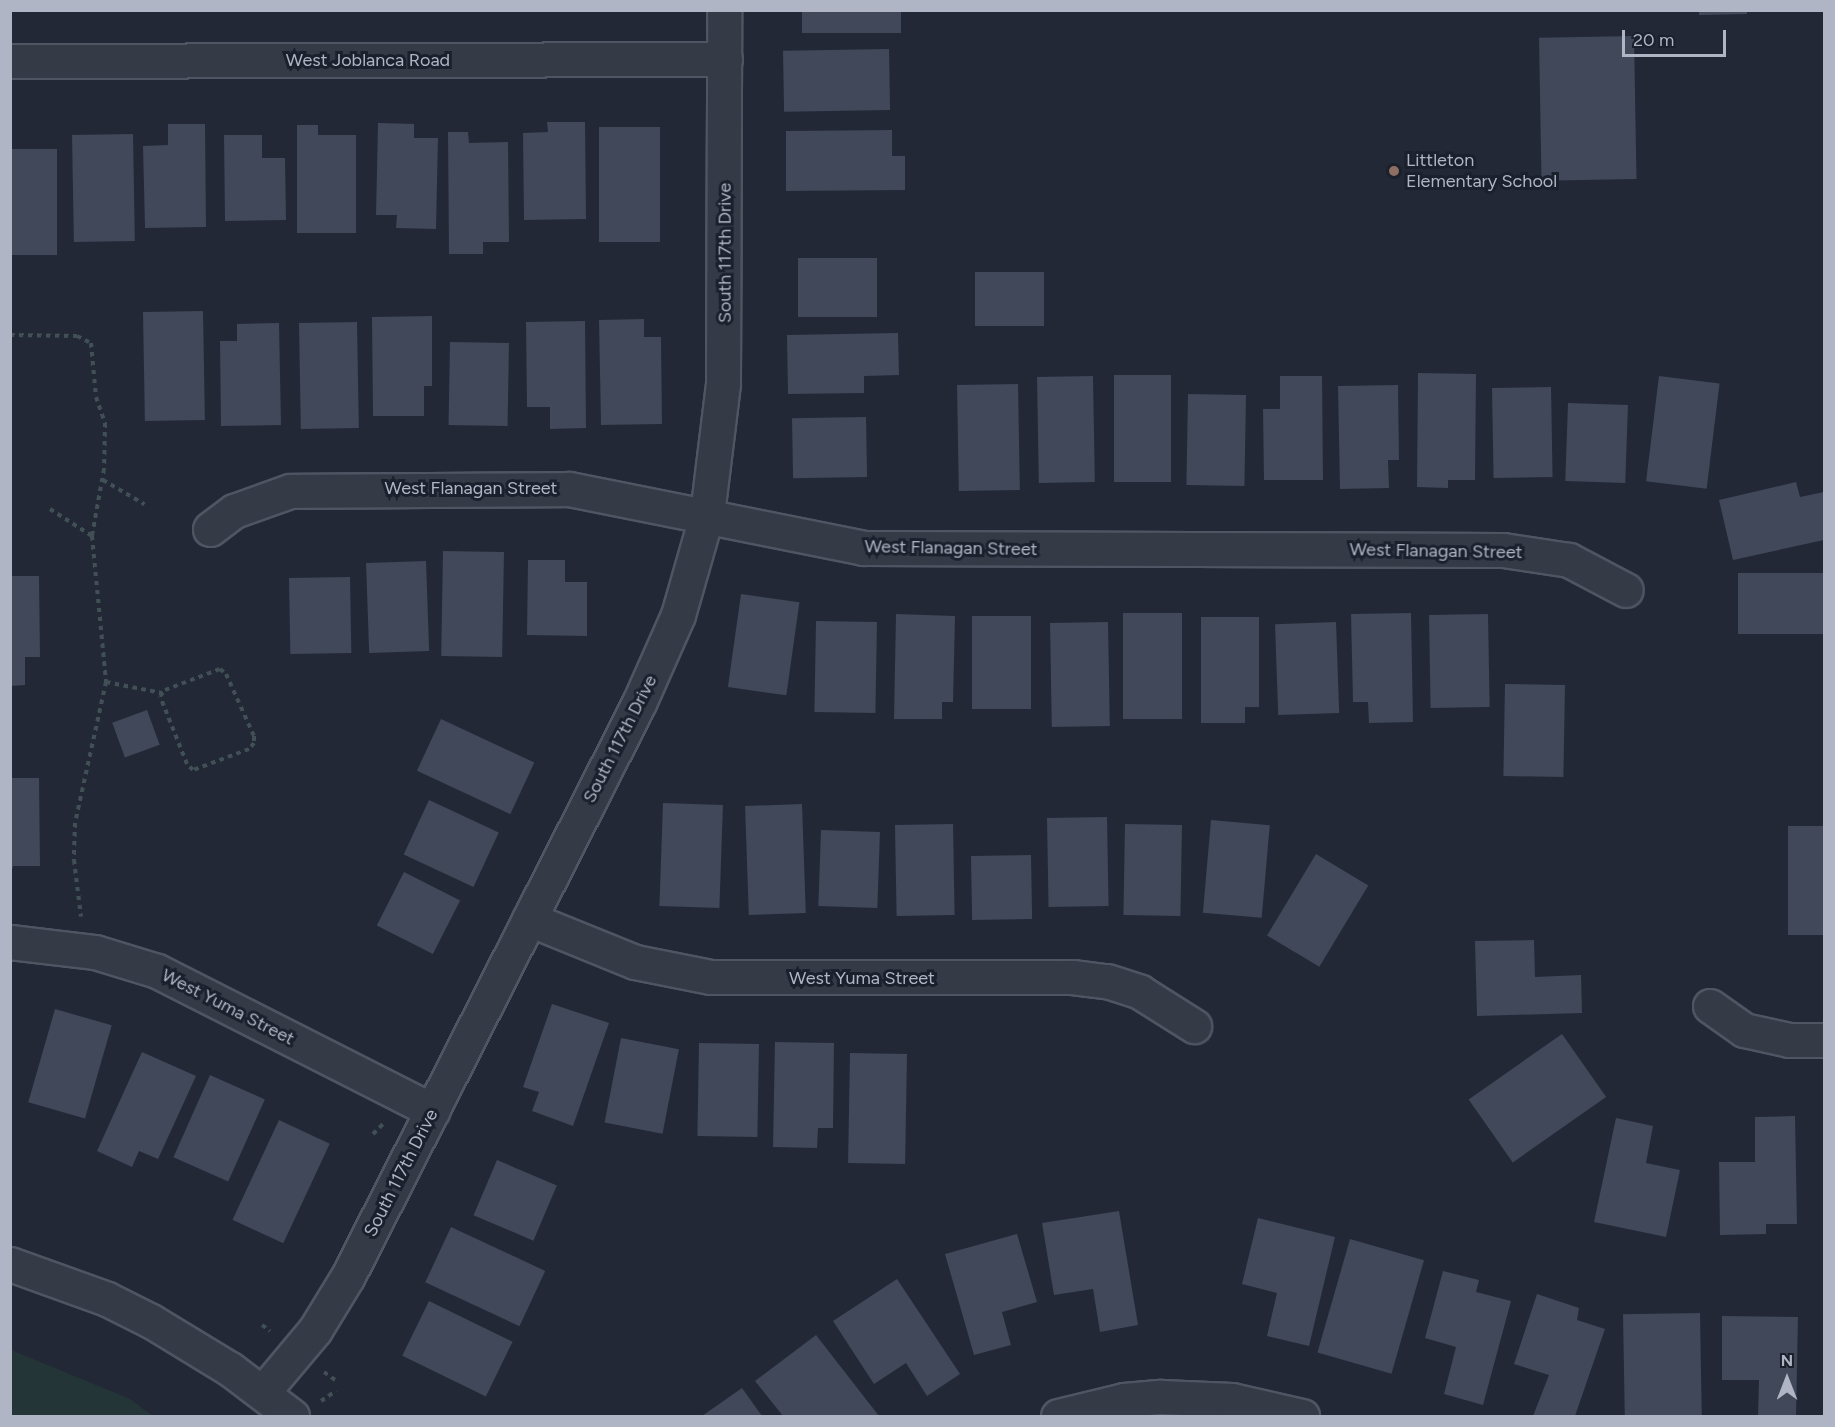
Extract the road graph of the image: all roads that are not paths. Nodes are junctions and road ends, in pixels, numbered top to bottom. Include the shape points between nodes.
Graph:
1 (724, 10) edge
2 (725, 59) junction
3 (10, 61) edge
4 (707, 514) junction
5 (210, 529) dead end
6 (1626, 590) dead end
7 (529, 919) junction
8 (10, 942) edge
9 (1710, 1006) dead end
10 (1194, 1026) dead end
11 (1824, 1040) edge
12 (433, 1111) junction
13 (10, 1264) edge
14 (262, 1392) junction
15 (292, 1416) edge
16 (1058, 1416) edge
17 (1302, 1416) edge

1 - 2 street, South 117th Drive
2 - 3 street, West Joblanca Road
2 - 4 street, South 117th Drive via 723,383
4 - 5 street, West Flanagan Street via 568,489 320,488 262,499 234,511
4 - 6 street, West Flanagan Street via 824,542 901,550 1536,552 1569,560
4 - 7 street, South 117th Drive via 693,568 659,660
7 - 10 street, West Yuma Street via 635,962 711,976 1072,976 1107,981 1140,992
7 - 12 street, South 117th Drive
8 - 12 street, West Yuma Street via 75,948 157,971
9 - 11 street via 1744,1030 1789,1040
12 - 14 street, South 117th Drive via 332,1304
13 - 14 street via 71,1285 151,1321
14 - 15 street
16 - 17 street via 1125,1400 1161,1397 1232,1400

